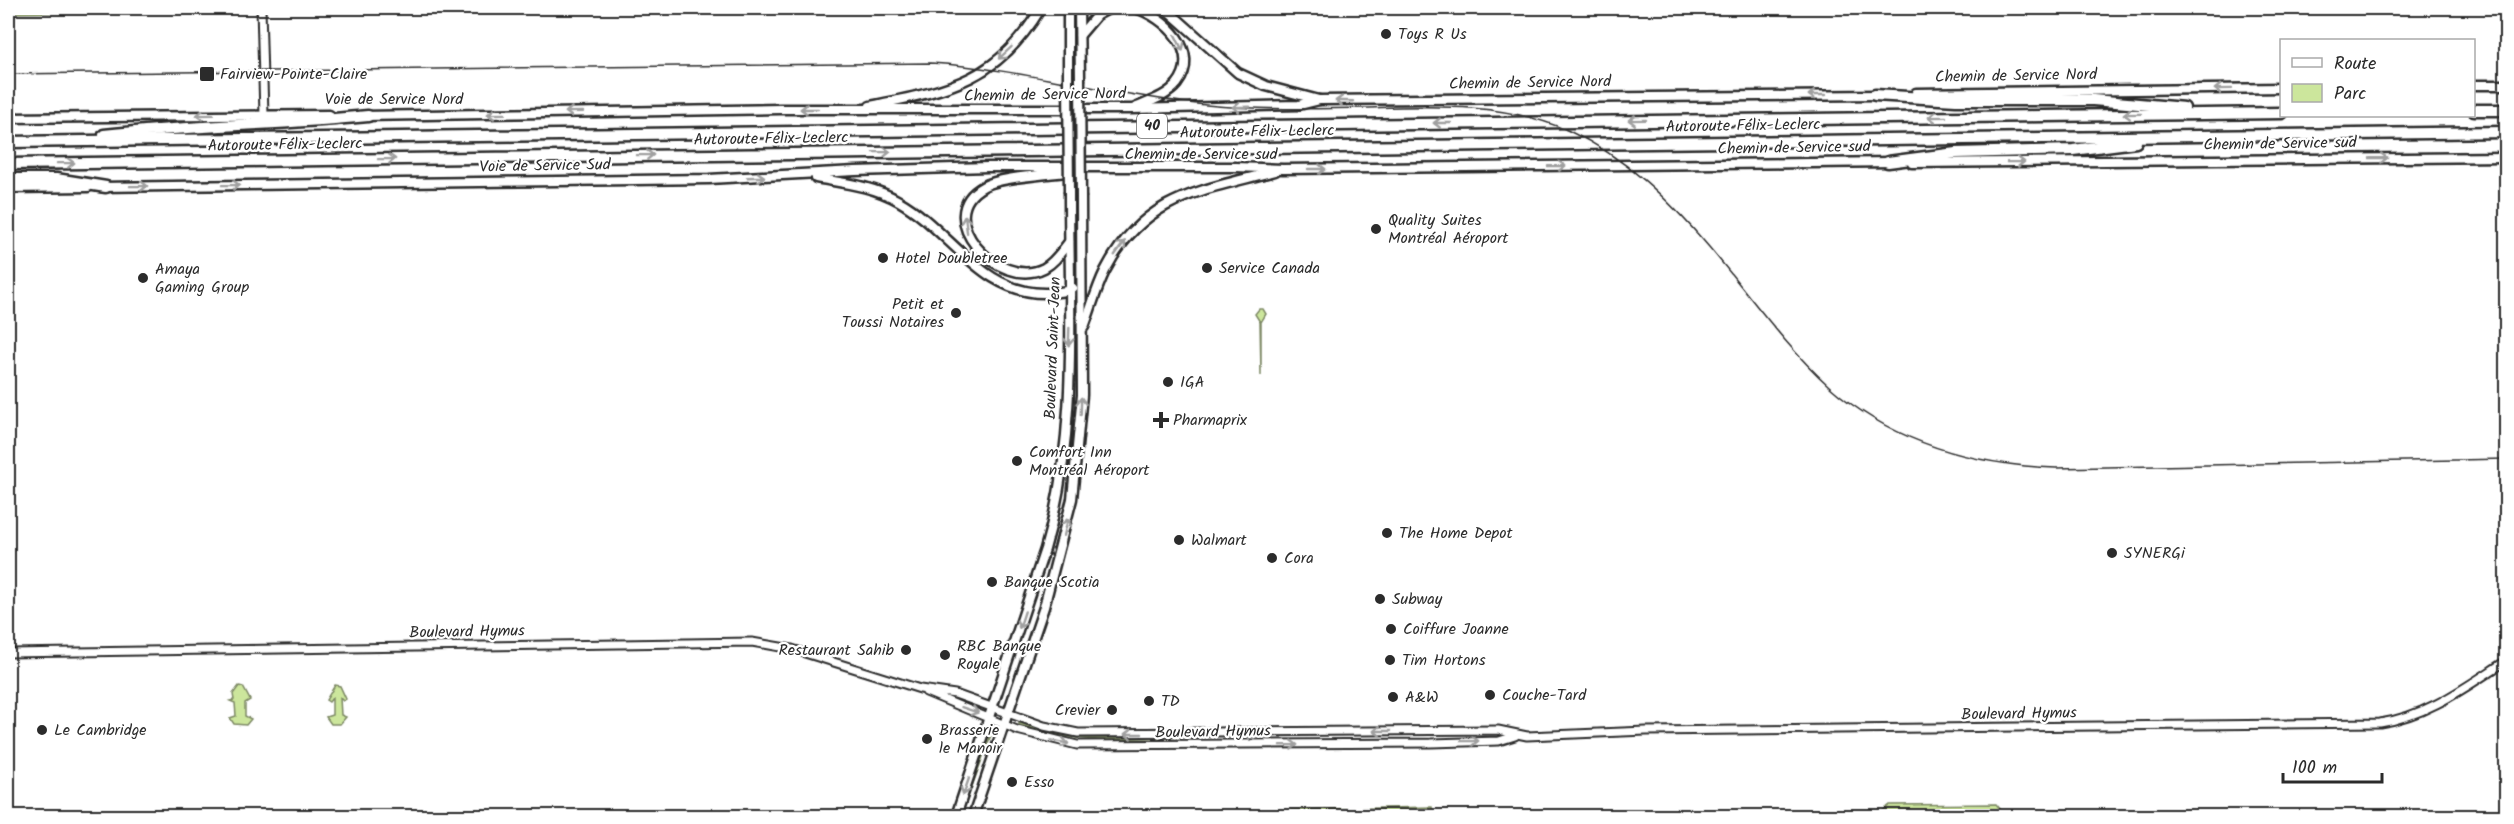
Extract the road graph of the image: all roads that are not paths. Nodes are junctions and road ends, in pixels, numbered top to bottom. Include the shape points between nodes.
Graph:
1 (261, 8) edge
2 (1041, 8) edge
3 (1068, 8) edge
4 (1079, 8) edge
5 (1110, 8) edge
6 (1135, 8) edge
7 (1165, 8) edge
8 (1080, 35) junction
9 (2506, 85) edge
10 (2475, 86) edge
11 (2280, 88) edge
12 (1875, 95) junction
13 (1319, 100) junction
14 (780, 109) joint
15 (857, 109) junction
16 (1131, 109) junction
17 (2475, 110) edge
18 (2506, 110) edge
19 (2253, 113) junction
20 (2280, 113) edge
21 (264, 115) junction
22 (368, 116) junction
23 (8, 118) edge
24 (2506, 132) edge
25 (2186, 136) junction
26 (8, 142) edge
27 (50, 142) junction
28 (2506, 157) edge
29 (1888, 162) junction
30 (8, 164) edge
31 (1083, 168) junction
32 (1282, 169) junction
33 (803, 175) junction
34 (8, 179) edge
35 (106, 187) junction
36 (8, 188) edge
37 (1069, 242) junction
38 (1081, 283) junction
39 (1070, 290) junction
40 (1082, 333) junction
41 (8, 653) edge
42 (2506, 661) edge
43 (920, 689) junction
44 (993, 707) junction
45 (1009, 713) junction
46 (989, 718) junction
47 (1005, 724) junction
48 (1362, 732) junction
49 (1515, 736) junction
50 (1362, 743) junction
51 (956, 816) edge
52 (973, 816) edge

1 - 21 street
2 -> 15 main road via 1018,41 973,78 943,91
3 - 37 main road, Boulevard Saint-Jean, bridge
4 - 8 main road, Boulevard Saint-Jean
5 - 8 main road via 1097,15
6 -> 16 main road via 1156,16 1172,30 1183,50 1185,64 1172,89
7 - 13 main road via 1238,73 1257,84
8 - 38 main road, Boulevard Saint-Jean, bridge
9 - 10 main road
11 -> 12 main road, Chemin de Service Nord
12 -> 13 main road, Chemin de Service Nord
12 - 19 highway via 1956,100 2093,100
13 -> 16 main road, Chemin de Service Nord via 1299,105
15 -> 14 main road, Chemin de Service Nord
14 -> 22 main road, Voie de Service Nord
15 - 16 main road, Chemin de Service Nord
17 - 18 highway
19 - 20 highway, Autoroute Félix-Leclerc / 40
19 -> 27 highway, Autoroute Félix-Leclerc / 40
21 - 22 main road, Voie de Service Nord
21 -> 23 main road, Voie de Service Nord
22 - 27 highway via 289,124 169,127
24 - 25 highway, Autoroute Félix-Leclerc / 40
25 - 29 highway via 2073,150 1956,153
30 -> 25 highway, Autoroute Félix-Leclerc / 40
26 - 27 highway, Autoroute Félix-Leclerc / 40
29 -> 28 main road, Chemin de Service sud
32 -> 29 main road, Chemin de Service sud
31 - 32 main road, Chemin de Service sud
31 - 33 main road, Voie de Service Sud
37 -> 31 main road via 1042,269 1016,271 997,264 977,249 966,229 964,214 973,194 990,183
40 -> 32 main road via 1108,265 1150,216 1187,194
35 -> 33 main road, Voie de Service Sud
33 - 39 main road via 895,198 989,276 1009,287 1033,292
34 - 35 highway via 56,179
35 - 36 main road, Voie de Service Sud
37 - 39 main road, Boulevard Saint-Jean
38 - 39 main road
38 - 40 main road, Boulevard Saint-Jean
39 -> 44 main road, Boulevard Saint-Jean via 1066,418 1055,512
45 -> 40 main road, Boulevard Saint-Jean via 1069,516 1081,417
41 - 43 street, Boulevard Hymus via 752,642 792,649
42 - 49 street, Boulevard Hymus via 2430,708 2380,723 1646,731
43 - 44 street, Boulevard Hymus via 955,694
43 -> 46 street, Boulevard Hymus
44 - 45 street, Boulevard Hymus
44 - 46 main road, Boulevard Saint-Jean
45 - 47 main road, Boulevard Saint-Jean
48 -> 45 street, Boulevard Hymus via 1086,733 1054,728
46 - 47 street, Boulevard Hymus
46 -> 51 main road, Boulevard Saint-Jean
47 -> 50 street, Boulevard Hymus via 1051,740 1086,746
47 - 52 main road, Boulevard Saint-Jean
49 -> 48 street, Boulevard Hymus via 1498,730
48 - 50 street
50 -> 49 street, Boulevard Hymus via 1499,741

